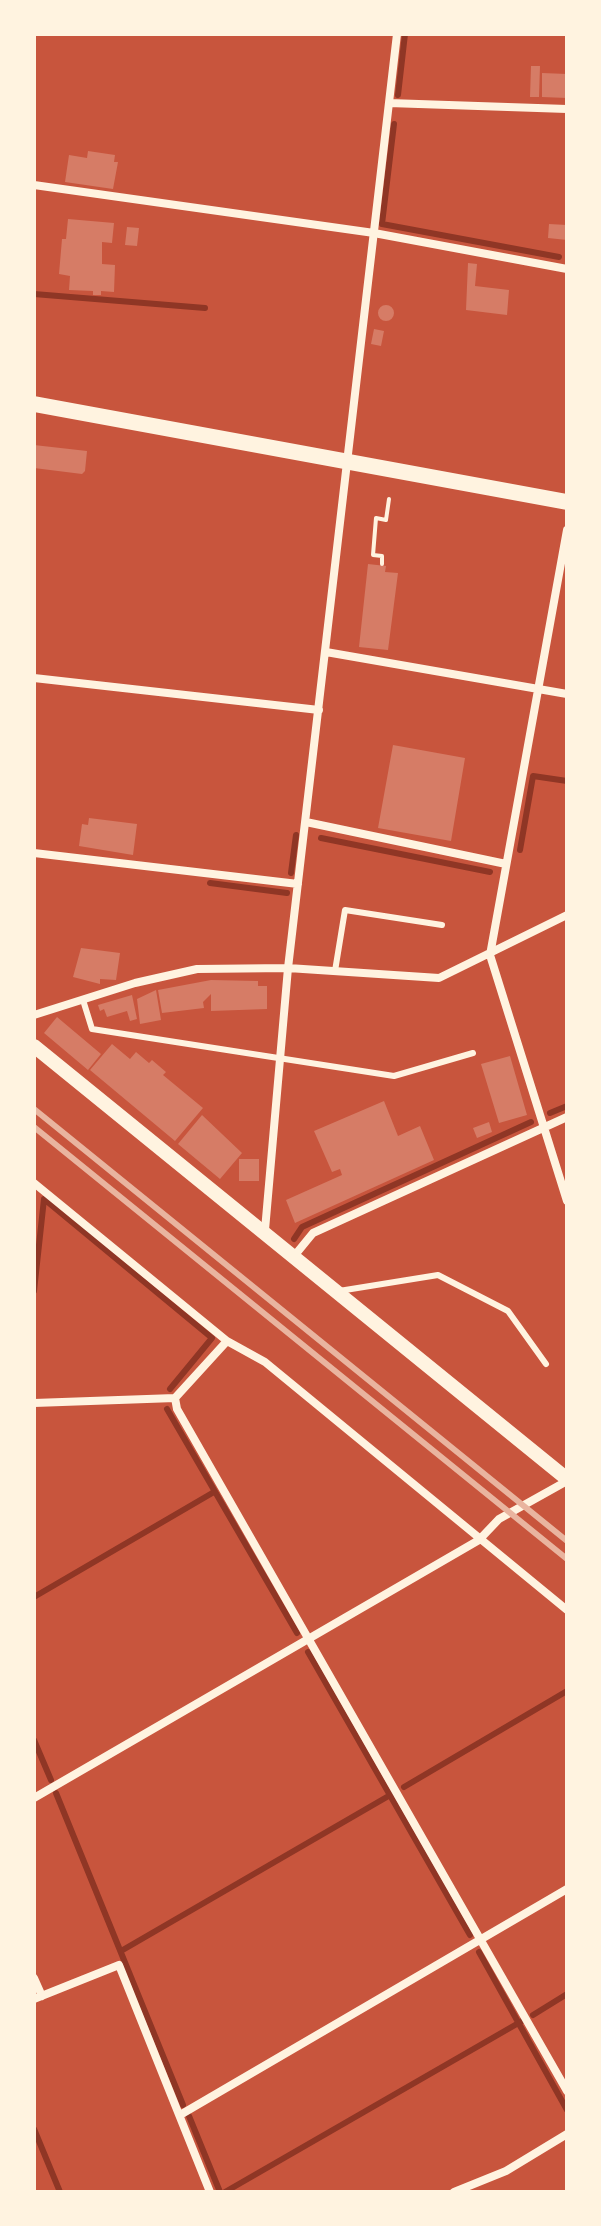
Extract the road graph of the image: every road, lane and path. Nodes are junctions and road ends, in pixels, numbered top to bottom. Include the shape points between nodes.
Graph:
1 (397, 34) edge
2 (389, 103) junction
3 (567, 109) edge
4 (34, 185) edge
5 (374, 233) junction
6 (567, 269) edge
7 (34, 404) edge
8 (349, 462) junction
9 (389, 499) dead end
10 (567, 502) edge
11 (567, 530) edge
12 (382, 564) dead end
13 (326, 652) junction
14 (34, 678) edge
15 (538, 689) junction
16 (567, 694) edge
17 (319, 710) junction
18 (306, 822) junction
19 (34, 853) edge
20 (506, 864) junction
21 (298, 884) junction
22 (567, 915) edge
23 (442, 925) dead end
24 (490, 955) junction
25 (288, 968) junction
26 (335, 971) junction
27 (83, 1000) junction
28 (34, 1015) edge
29 (34, 1046) edge
30 (473, 1053) dead end
31 (280, 1058) junction
32 (567, 1117) edge
33 (544, 1127) junction
34 (34, 1183) edge
35 (567, 1201) edge
36 (265, 1230) junction
37 (295, 1255) junction
38 (339, 1291) junction
39 (227, 1341) junction
40 (546, 1364) dead end
41 (175, 1398) junction
42 (34, 1403) edge
43 (567, 1480) edge
44 (479, 1540) junction
45 (567, 1610) edge
46 (308, 1638) junction
47 (34, 1798) edge
48 (567, 1889) edge
49 (482, 1938) junction
50 (34, 1978) edge
51 (38, 1998) edge
52 (567, 2091) edge
53 (180, 2115) junction
54 (567, 2134) edge
55 (210, 2192) edge
56 (454, 2192) edge

1 - 2 street
2 - 3 street
2 - 5 street
4 - 5 street
5 - 6 street
5 - 8 street
7 - 8 main road
8 - 10 main road
8 - 13 street
9 - 12 path via 386,520 376,518 373,555 382,556
11 - 15 street
13 - 15 street
13 - 17 street
14 - 17 street
15 - 16 street
15 - 20 street
17 - 18 street
18 - 20 street
18 - 21 street
19 - 21 street
20 - 24 street
21 - 25 street
22 - 24 street
23 - 26 lane via 345,910
24 - 26 street via 439,978
24 - 33 street
25 - 26 street
25 - 27 street via 197,969
25 - 31 street
27 - 28 street
27 - 31 lane via 92,1029
29 - 36 street
30 - 31 lane via 394,1076
31 - 36 street
32 - 33 street
33 - 35 street
33 - 37 street via 313,1233
34 - 39 street
36 - 37 street
37 - 38 street
38 - 40 lane via 438,1275 508,1311
38 - 43 street
39 - 41 street
39 - 44 street via 265,1362
41 - 42 street
41 - 46 street
43 - 44 street via 499,1519
44 - 45 street
44 - 46 street
46 - 47 street
46 - 49 street
48 - 49 street
49 - 52 street
49 - 53 street
50 - 51 street
51 - 53 street via 119,1965
53 - 55 street
54 - 56 street via 506,2171

